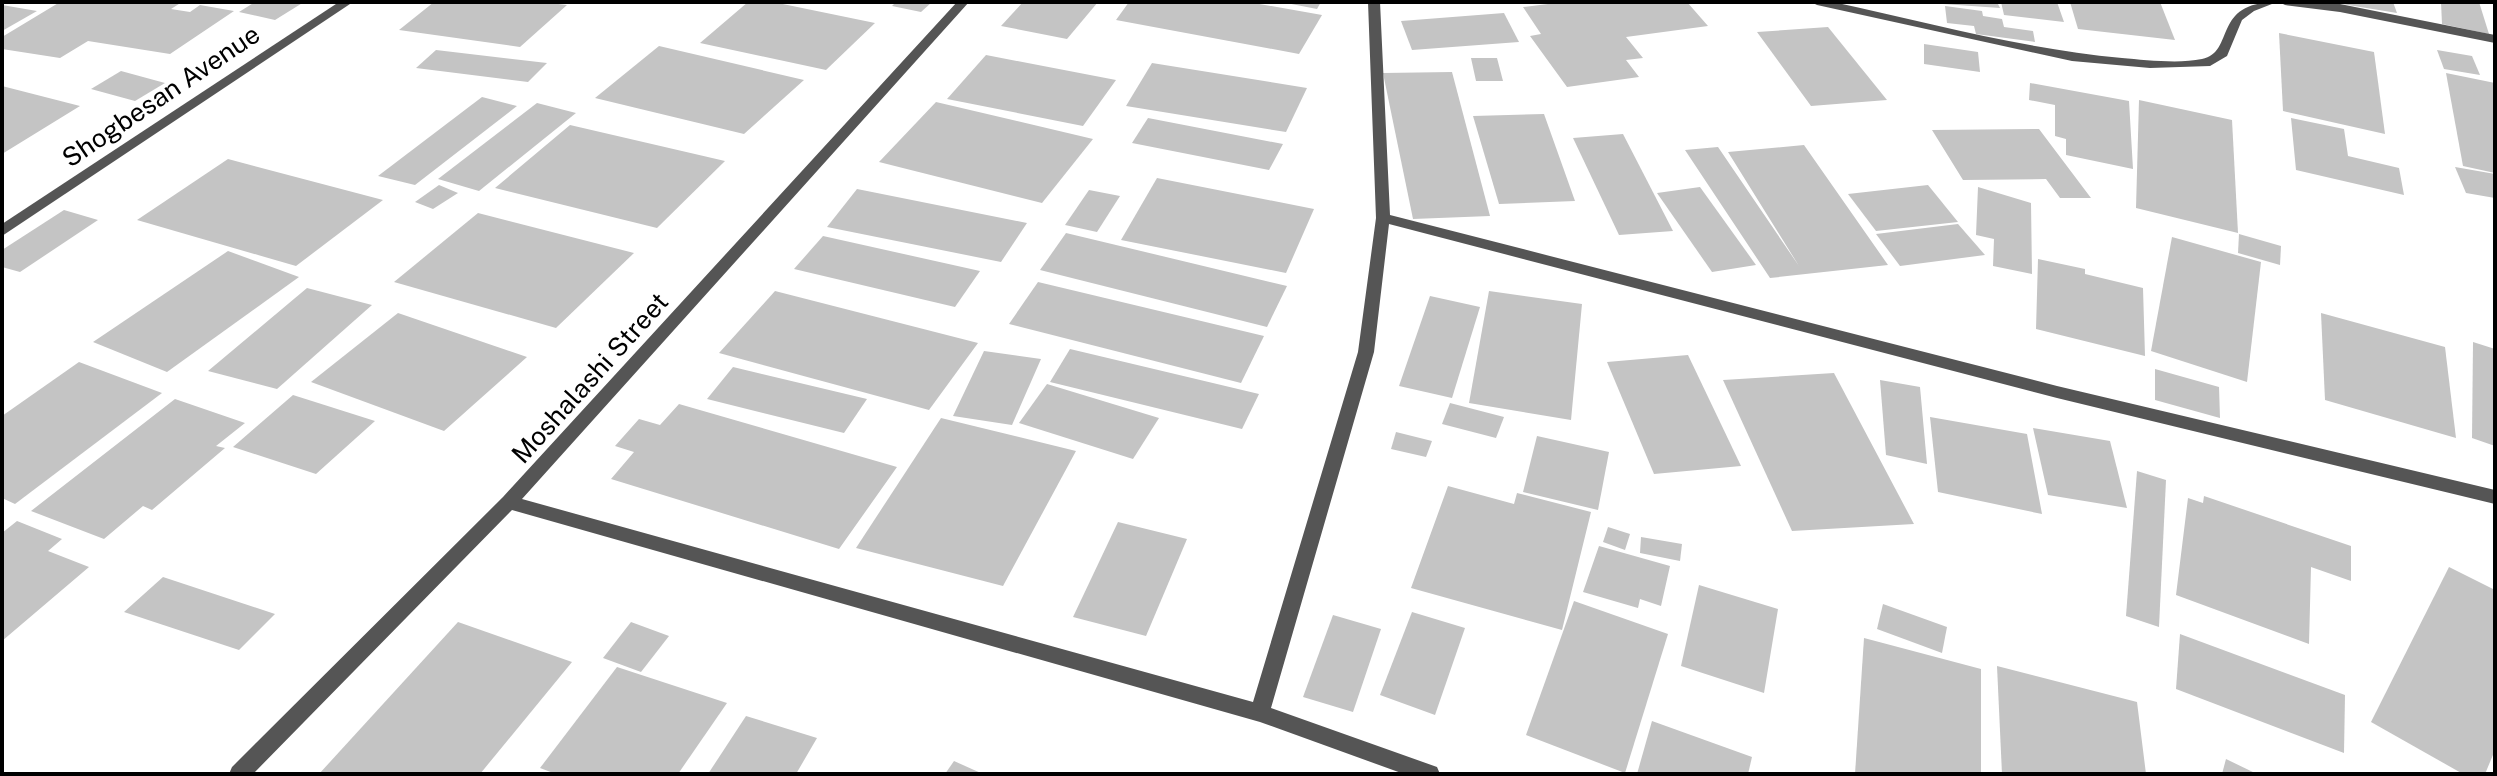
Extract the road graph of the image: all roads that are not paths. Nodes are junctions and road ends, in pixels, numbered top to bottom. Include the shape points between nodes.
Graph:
1 (347, 2) edge
2 (963, 2) edge
3 (1374, 2) edge
4 (1817, 2) edge
5 (2271, 2) edge
6 (2285, 2) edge
7 (2495, 39) edge
8 (1383, 218) junction
9 (2, 231) edge
10 (2495, 497) edge
11 (509, 502) junction
12 (1260, 713) junction
13 (239, 774) edge
14 (1430, 774) edge

1 - 9 street, Shogbesan Avenue
2 - 11 street, Moshalashi Street
3 - 8 street
4 - 5 street via 2072,57 2150,64 2206,63 2223,53 2235,18 2247,8
6 - 7 street
8 - 10 street via 2057,392
8 - 12 street via 1366,352
11 - 12 street
11 - 13 street, Moshalashi Street
12 - 14 street

